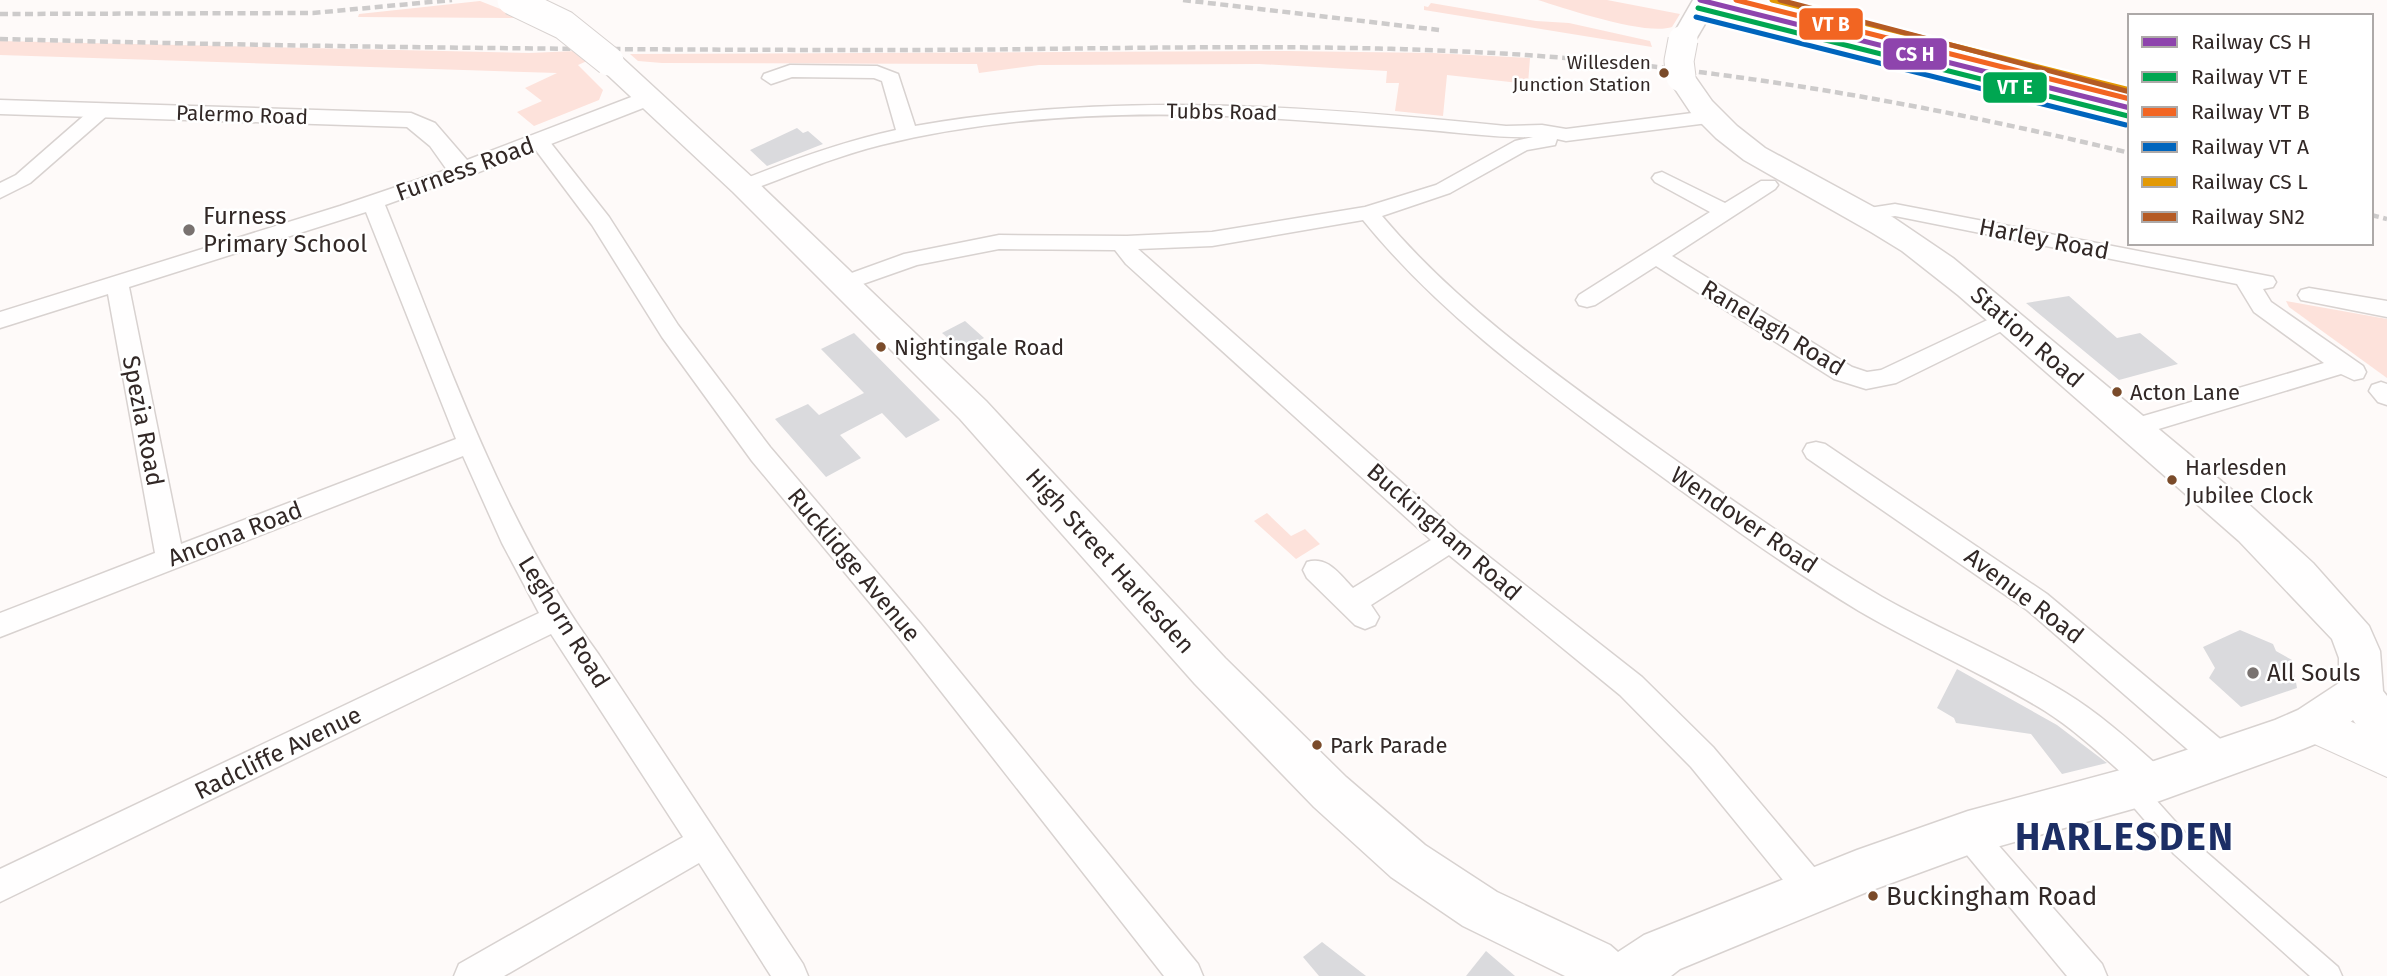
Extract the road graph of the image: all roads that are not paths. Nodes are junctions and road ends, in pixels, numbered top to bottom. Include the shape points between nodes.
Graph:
1 (512, 0) edge
2 (1706, 0) edge
3 (771, 78) dead end
4 (647, 98) junction
5 (0, 107) edge
6 (102, 110) junction
7 (1708, 117) junction
8 (907, 133) junction
9 (1566, 135) junction
10 (538, 141) junction
11 (461, 171) junction
12 (1662, 178) dead end
13 (1768, 185) dead end
14 (744, 186) junction
15 (0, 192) edge
16 (373, 203) junction
17 (1726, 212) junction
18 (1368, 213) junction
19 (1864, 215) junction
20 (1127, 243) junction
21 (1658, 257) junction
22 (117, 284) junction
23 (843, 284) junction
24 (2309, 295) dead end
25 (1587, 300) dead end
26 (2387, 309) edge
27 (0, 320) edge
28 (2006, 320) junction
29 (2132, 428) junction
30 (470, 443) junction
31 (1816, 450) dead end
32 (1450, 541) junction
33 (170, 558) junction
34 (1317, 570) dead end
35 (556, 618) junction
36 (0, 625) edge
37 (2361, 695) junction
38 (2314, 724) junction
39 (2387, 732) edge
40 (2220, 758) junction
41 (2387, 758) edge
42 (2143, 785) junction
43 (1968, 833) junction
44 (703, 843) junction
45 (0, 886) edge
46 (1813, 891) junction
47 (2090, 975) edge
48 (471, 976) edge
49 (791, 976) edge
50 (1186, 976) edge
51 (1608, 976) edge
52 (1627, 976) edge
53 (2329, 976) edge

1 - 4 main road, High Street Harlesden, bridge via 574,32
2 - 7 main road, Station Road, bridge via 1682,40 1679,61 1681,77
3 - 8 street via 789,71 886,74
4 - 10 street, Furness Road
4 - 14 main road, High Street Harlesden
5 - 6 street, Palermo Road
6 - 11 street, Palermo Road via 411,120 428,130
6 - 15 street via 23,179
7 - 9 street, Tubbs Road
7 - 19 main road, Station Road via 1738,142
8 - 9 street, Tubbs Road via 1043,115 1225,111
8 - 14 street, Tubbs Road via 855,146
9 - 18 street via 1522,145 1443,189
10 - 11 street, Furness Road
10 - 50 street, Rucklidge Avenue via 601,222 670,331 761,454 910,631
11 - 16 street, Furness Road
12 - 17 street
13 - 17 street
14 - 23 main road, High Street Harlesden
16 - 22 street, Furness Road
16 - 30 street, Leghorn Road
17 - 21 street
18 - 20 street via 1212,239
18 - 42 street, Wendover Road via 1423,273 1580,404 1747,525 1873,605 2056,703 2101,736
19 - 28 main road, Station Road via 1949,270
19 - 29 street, Harley Road via 1895,210 1926,215 2255,281 2262,307 2350,369
20 - 23 street via 999,242 912,259
20 - 32 street, Buckingham Road via 1134,259
21 - 25 street
21 - 28 street, Ranelagh Road via 1843,373 1866,381 1887,377
22 - 27 street, Furness Road
22 - 33 street, Spezia Road
23 - 51 main road, High Street Harlesden via 973,411 1249,711 1377,835 1480,909 1592,963
24 - 26 street
28 - 29 main road, Station Road
29 - 37 main road, Station Road via 2251,526 2355,638
30 - 33 street, Ancona Road
30 - 35 street, Leghorn Road
31 - 40 street, Avenue Road via 2037,602
32 - 34 street via 1358,610
32 - 46 street, Buckingham Road via 1631,686 1702,757
33 - 36 street, Ancona Road
35 - 44 street, Leghorn Road
35 - 45 street, Radcliffe Avenue
37 - 38 main road
37 - 39 main road
38 - 40 main road
38 - 41 main road
40 - 42 main road
42 - 43 main road
42 - 53 street via 2182,846
43 - 46 main road
43 - 47 street
44 - 48 street
44 - 49 street, Leghorn Road
46 - 52 main road via 1662,952

